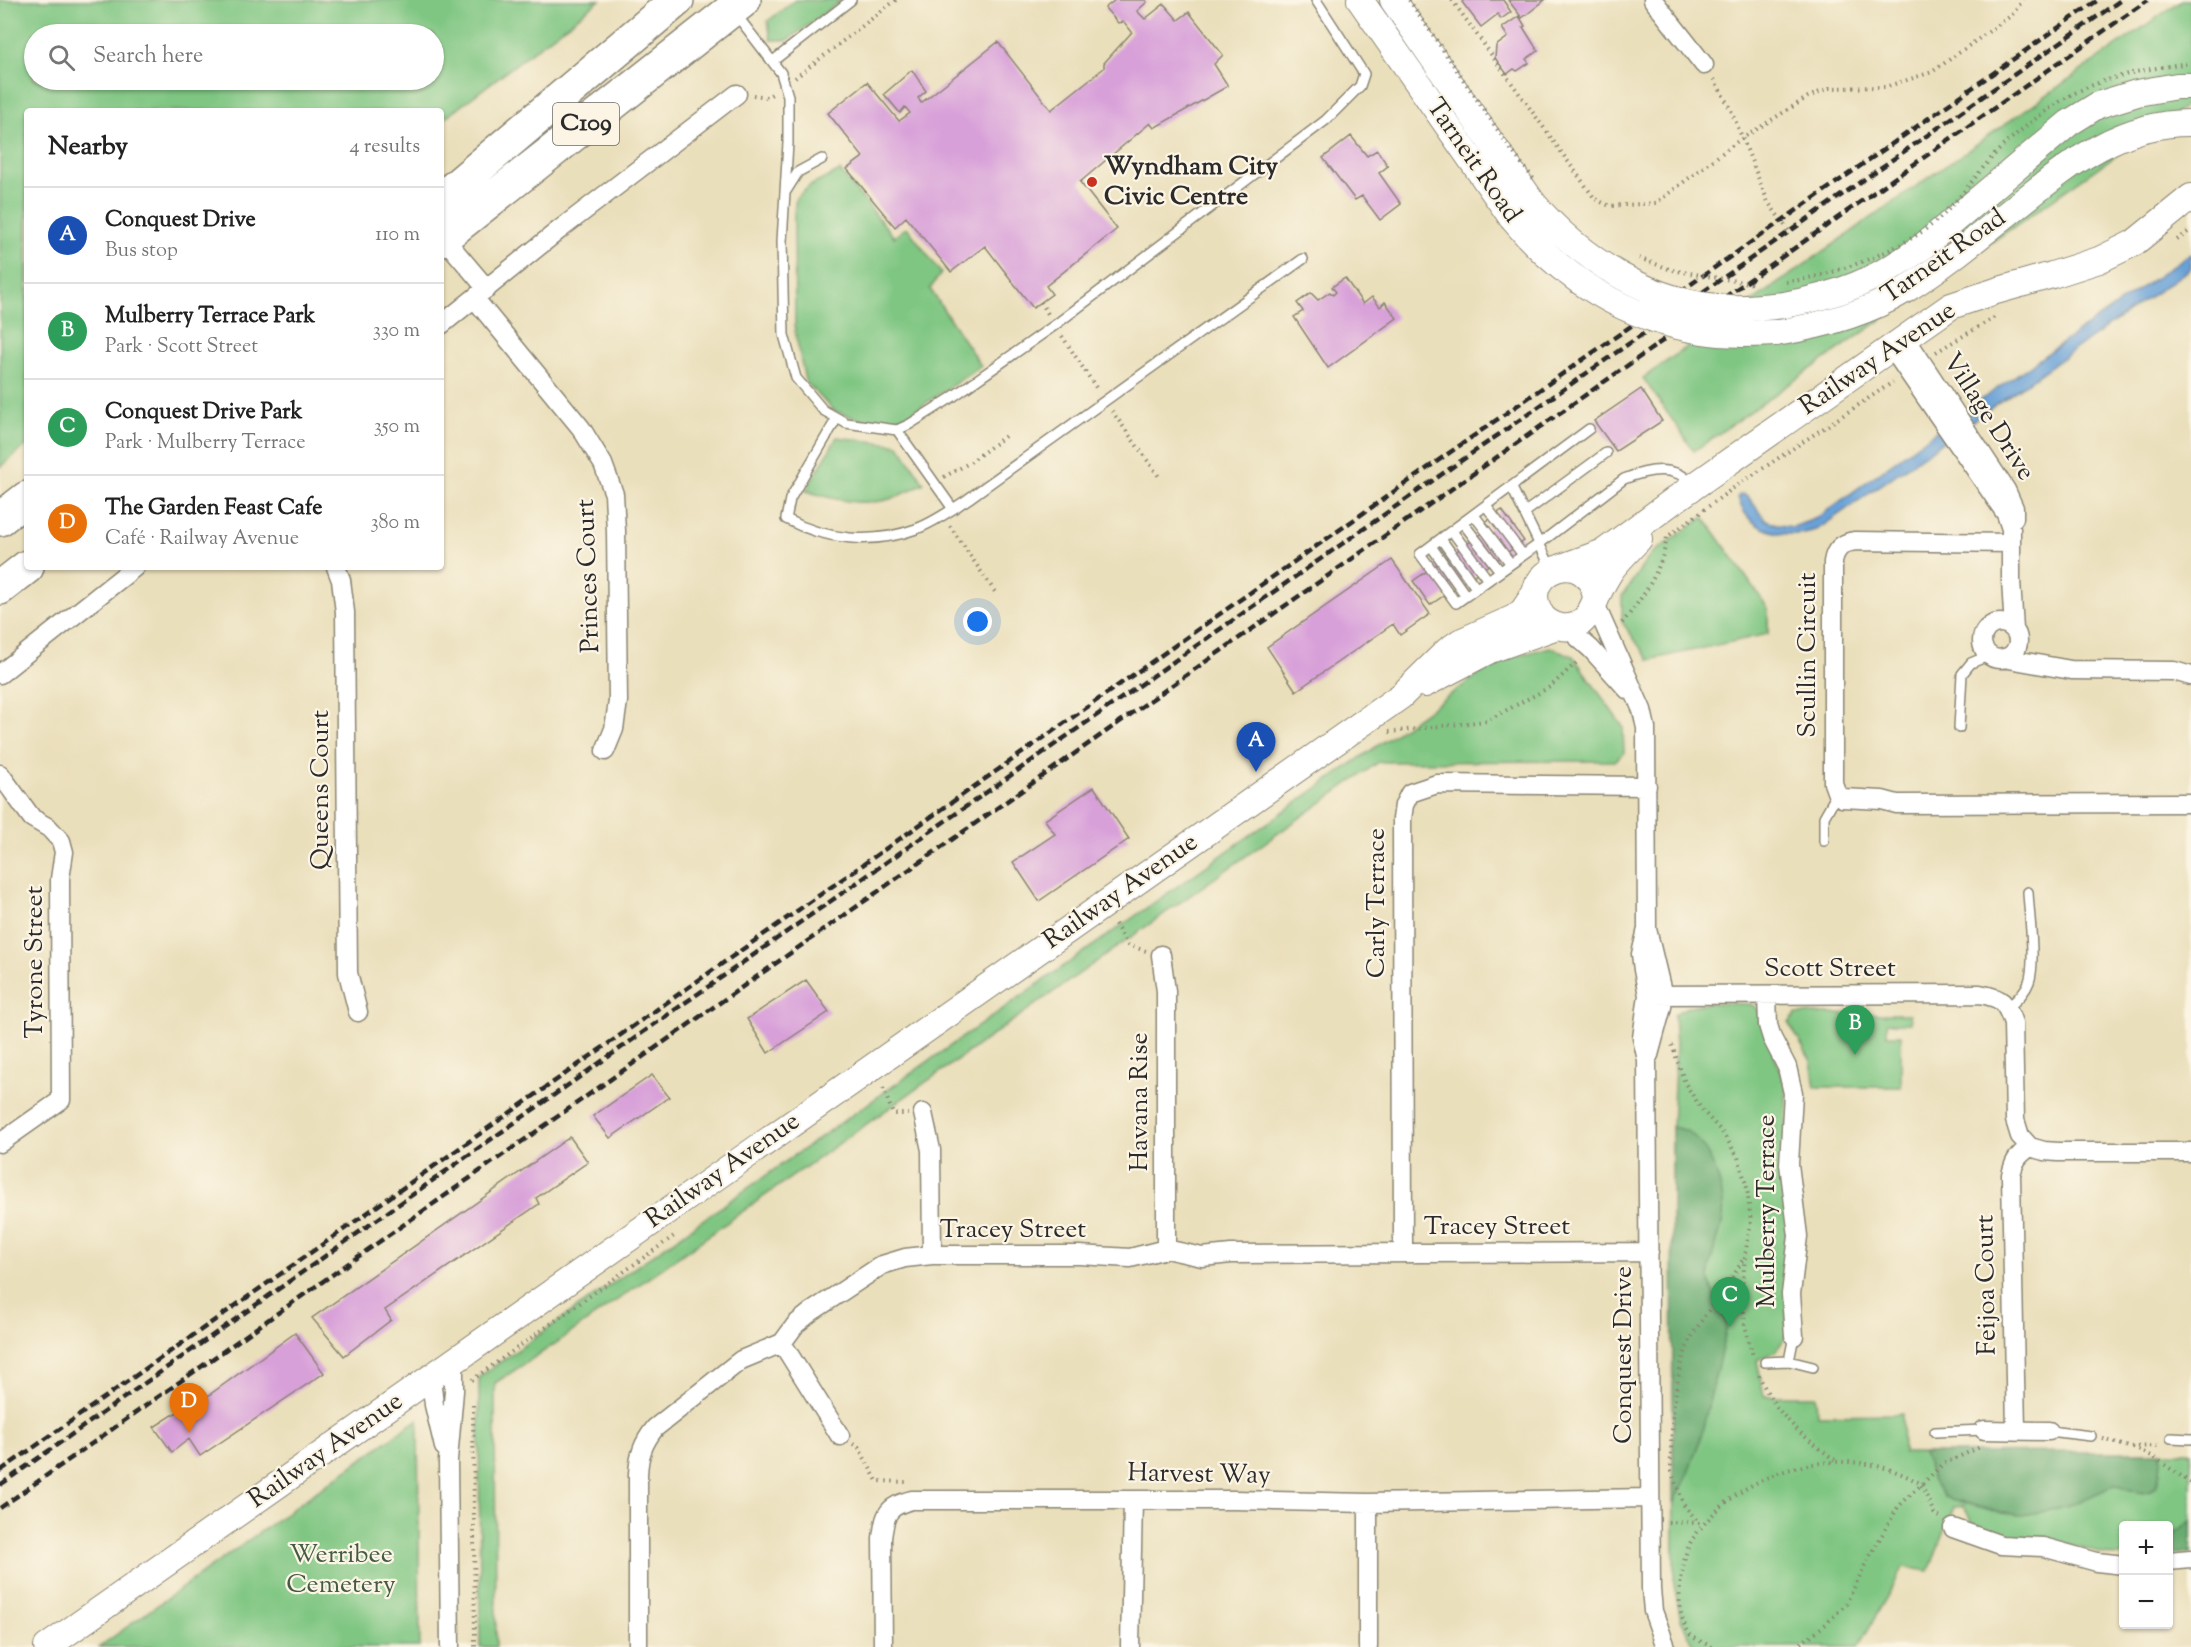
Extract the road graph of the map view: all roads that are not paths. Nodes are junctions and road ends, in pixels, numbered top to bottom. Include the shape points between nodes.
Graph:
1 (677, 0) edge
2 (850, 0) edge
3 (1316, 0) edge
4 (1360, 0) edge
5 (1393, 0) edge
6 (1653, 0) edge
7 (733, 3) edge
8 (773, 61) junction
9 (1704, 65) road end
10 (2191, 86) edge
11 (736, 93) road end
12 (2191, 123) edge
13 (822, 159) dead end
14 (785, 194) junction
15 (444, 196) edge
16 (2191, 197) edge
17 (444, 236) edge
18 (444, 241) edge
19 (1303, 259) dead end
20 (481, 294) junction
21 (444, 324) edge
22 (1898, 342) junction
23 (837, 418) junction
24 (1589, 429) dead end
25 (897, 430) junction
26 (1606, 453) dead end
27 (1694, 485) junction
28 (1512, 488) junction
29 (24, 500) edge
30 (1672, 501) junction
31 (1486, 506) junction
32 (953, 509) junction
33 (1524, 513) junction
34 (1474, 514) junction
35 (0, 519) edge
36 (1463, 523) junction
37 (1452, 531) junction
38 (2011, 536) junction
39 (1441, 539) junction
40 (1539, 544) junction
41 (1523, 555) junction
42 (1511, 564) junction
43 (1557, 568) junction
44 (24, 569) edge
45 (131, 570) edge
46 (337, 570) edge
47 (1500, 571) junction
48 (1488, 580) junction
49 (2011, 580) junction
50 (0, 588) edge
51 (1476, 588) junction
52 (1535, 593) junction
53 (1595, 601) junction
54 (1995, 623) junction
55 (1562, 627) junction
56 (2016, 634) junction
57 (1996, 657) junction
58 (2191, 662) edge
59 (2046, 666) junction
60 (2, 672) edge
61 (2182, 673) edge
62 (1401, 696) junction
63 (1638, 700) junction
64 (1959, 728) dead end
65 (605, 751) dead end
66 (0, 774) edge
67 (1647, 786) junction
68 (1837, 794) junction
69 (2191, 803) edge
70 (1824, 841) dead end
71 (2028, 892) dead end
72 (1161, 955) road end
73 (1656, 995) junction
74 (1767, 995) junction
75 (2008, 1008) junction
76 (358, 1012) dead end
77 (923, 1113) road end
78 (0, 1143) edge
79 (2031, 1147) junction
80 (2191, 1152) edge
81 (1166, 1249) junction
82 (1649, 1252) junction
83 (1402, 1253) junction
84 (932, 1255) junction
85 (1794, 1336) joint
86 (782, 1343) junction
87 (454, 1360) junction
88 (1789, 1361) junction
89 (1765, 1362) dead end
90 (1813, 1367) dead end
91 (431, 1377) junction
92 (1984, 1430) joint
93 (2016, 1430) junction
94 (2049, 1431) joint
95 (1935, 1432) dead end
96 (840, 1436) road end
97 (2091, 1436) road end
98 (2171, 1438) road end
99 (2191, 1439) edge
100 (448, 1460) junction
101 (1650, 1498) junction
102 (1133, 1500) junction
103 (1368, 1503) junction
104 (1953, 1528) road end
105 (2191, 1559) edge
106 (2173, 1561) edge
107 (2119, 1564) edge
108 (47, 1647) edge
109 (450, 1647) edge
110 (638, 1647) edge
111 (883, 1647) edge
112 (1130, 1647) edge
113 (1368, 1647) edge
114 (1666, 1647) edge

1 - 15 highway, C109
2 - 8 lane
3 - 25 lane via 1364,74 1360,86 1326,120 1055,325 951,398
4 - 12 street, Tarneit Road, bridge via 1512,218 1550,258 1611,301 1641,315 1703,331 1776,333 1844,318 1905,290 2088,152 2112,139 2160,125
5 - 10 street, Tarneit Road, bridge via 1564,236 1588,256 1643,288 1709,306 1753,308 1784,294 1820,299 1876,277 1922,247 2069,123 2098,105 2137,93
6 - 9 street
7 - 8 lane
7 - 17 highway, C109
8 - 14 lane via 788,96
11 - 20 street
13 - 14 lane via 798,172
14 - 23 lane via 784,335 796,378 823,410
16 - 22 street, Railway Avenue via 2134,243 2099,260 1951,306
18 - 20 street, Princes Court
19 - 32 lane
20 - 21 street
20 - 65 street, Princes Court via 581,428 603,464 614,494 618,701 614,729
22 - 27 street, Railway Avenue
22 - 38 street, Village Drive via 2011,499 2016,513
23 - 25 lane via 846,423
23 - 32 lane via 790,499 786,519 807,530 869,539 916,529
24 - 28 lane
25 - 32 lane
26 - 33 lane
27 - 30 street, Railway Avenue
27 - 40 lane via 1677,472 1640,472 1624,479
28 - 31 lane
28 - 33 lane
29 - 35 highway
30 - 43 street, Railway Avenue via 1604,552
30 - 53 street, Railway Avenue via 1612,570
31 - 34 lane
31 - 41 lane
33 - 40 lane
34 - 36 lane
34 - 42 lane
36 - 37 lane
36 - 47 lane
37 - 39 lane
37 - 48 lane
38 - 49 street, Village Drive
38 - 68 street, Scullin Circuit via 1855,541 1836,551 1833,783
39 - 51 lane
39 - 51 lane via 1420,554 1456,603
40 - 41 lane
40 - 43 lane
41 - 42 lane
42 - 47 lane
43 - 52 street via 1544,576
43 - 53 street via 1572,567 1582,572 1590,579
44 - 50 highway
45 - 60 street
46 - 76 street, Queens Court via 345,612 348,973
47 - 48 lane
48 - 51 lane
49 - 54 street, Village Drive
49 - 56 street, Village Drive
52 - 55 street via 1538,610 1549,623
52 - 62 street, Railway Avenue via 1514,618 1447,651
53 - 55 street via 1583,622
53 - 63 street, Conquest Drive
54 - 56 street via 2006,624
54 - 57 street via 1983,635 1983,646
55 - 62 street, Railway Avenue via 1490,650
55 - 63 street, Conquest Drive via 1591,649
56 - 57 street via 2016,649 2008,657
56 - 59 street
57 - 59 street
57 - 64 lane via 1971,663 1962,674
58 - 61 street
59 - 61 street
62 - 87 street, Railway Avenue
63 - 67 street, Conquest Drive via 1646,728
66 - 78 street, Tyrone Street via 33,818 61,841 64,852 60,879 61,1100
67 - 73 street, Conquest Drive via 1647,929
67 - 83 street, Carly Terrace via 1437,784 1410,793 1401,819
68 - 69 street via 1842,798 1897,804
68 - 70 lane via 1824,817
71 - 75 lane via 2030,980
72 - 81 street, Havana Rise via 1166,991
73 - 74 street, Scott Street
73 - 82 street, Conquest Drive via 1648,1005 1642,1028 1647,1060
74 - 75 street, Scott Street via 1980,994 2001,1000
74 - 85 street, Mulberry Terrace via 1768,1025 1787,1067 1793,1093 1789,1164 1798,1236 1791,1294
75 - 79 street via 2013,1023 2014,1120 2020,1136
77 - 84 street via 931,1150
79 - 80 street via 2044,1152
79 - 93 street, Feijoa Court via 2014,1162 2011,1174
81 - 83 street, Tracey Street via 1202,1257
81 - 84 street, Tracey Street via 1130,1258
82 - 83 street, Tracey Street
82 - 101 street, Conquest Drive
84 - 86 street, Tracey Street via 882,1266 796,1324
85 - 88 lane, Mulberry Terrace
86 - 96 street
86 - 110 street, Tracey Street via 741,1360 655,1428 642,1447 638,1474
87 - 91 street, Railway Avenue
87 - 100 street
88 - 89 lane
88 - 90 lane
91 - 100 street
91 - 108 street, Railway Avenue
92 - 93 street
92 - 95 lane
93 - 94 street
94 - 97 lane
98 - 99 lane
100 - 109 street
101 - 103 street, Harvest Way
101 - 114 street, Conquest Drive via 1653,1611
102 - 103 street, Harvest Way
102 - 111 street, Harvest Way via 912,1500 897,1504 887,1513 882,1538
102 - 112 street
103 - 113 street
104 - 107 street via 2001,1545 2043,1546
105 - 106 street

